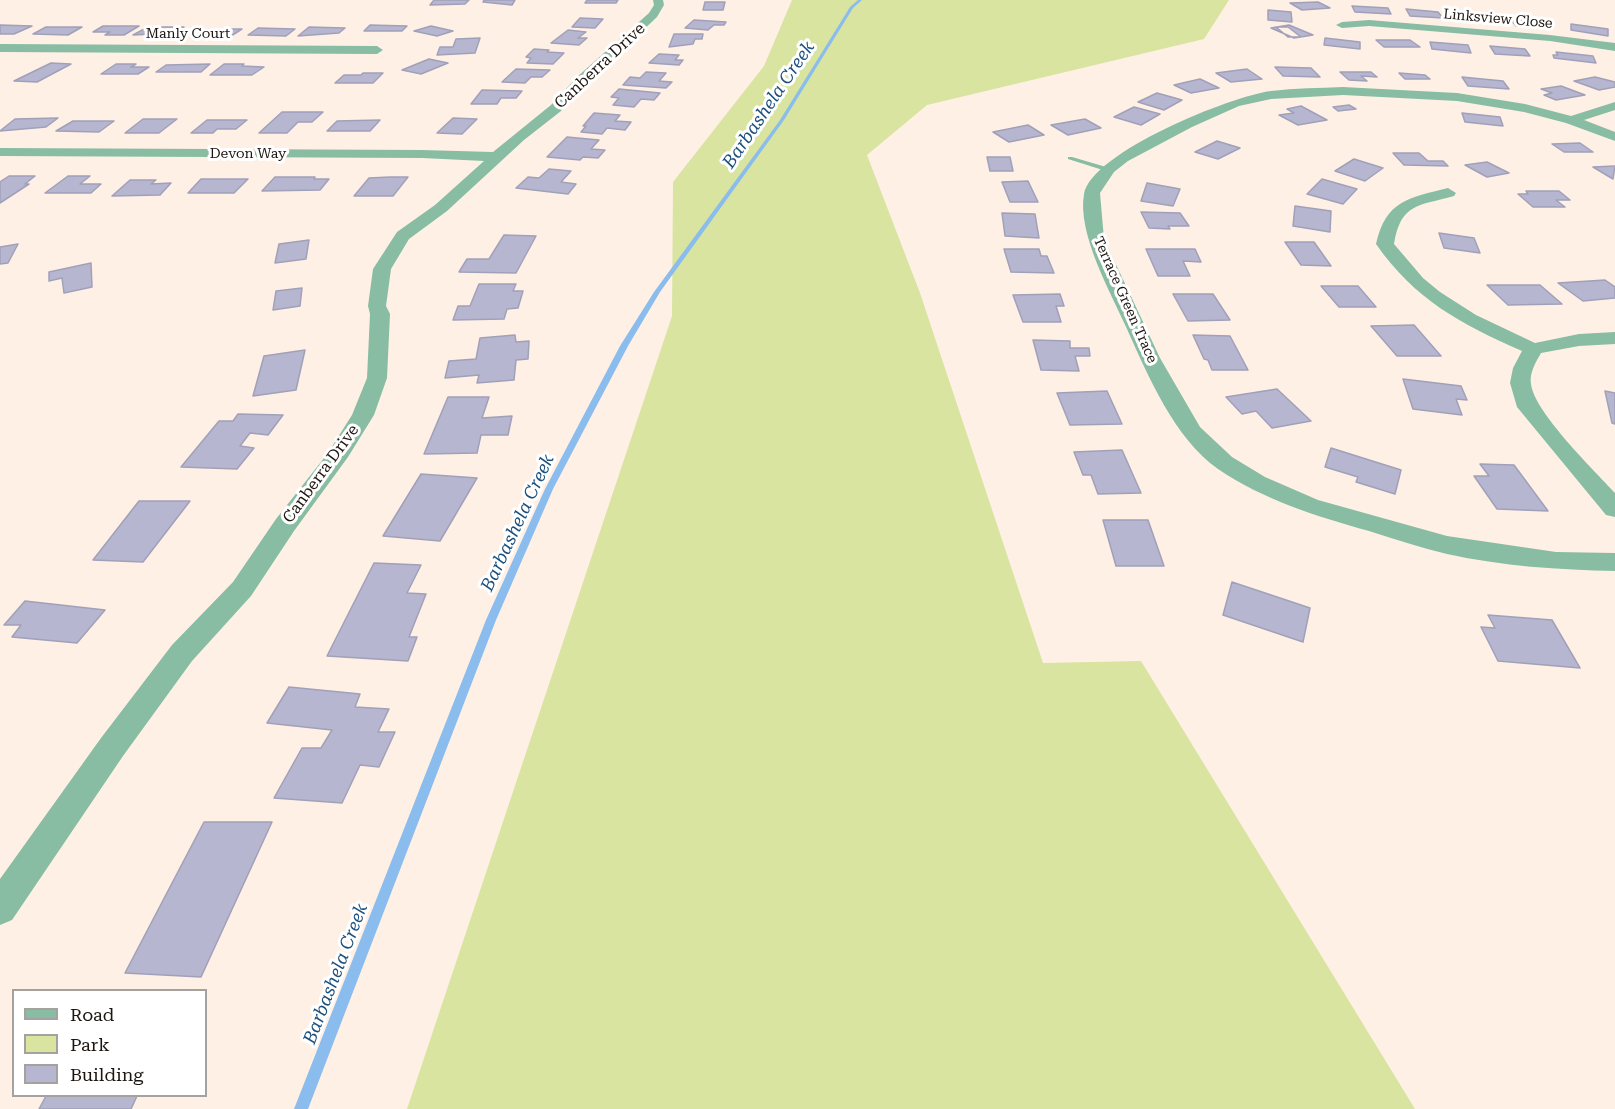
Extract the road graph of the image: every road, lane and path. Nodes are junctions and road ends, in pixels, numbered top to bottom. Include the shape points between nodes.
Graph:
1 (658, 0) edge
2 (1342, 25) dead end
3 (1615, 47) edge
4 (0, 48) edge
5 (36, 49) junction
6 (377, 50) dead end
7 (10, 61) dead end
8 (1615, 106) edge
9 (1571, 120) junction
10 (1615, 137) edge
11 (0, 152) edge
12 (495, 158) junction
13 (1070, 158) dead end
14 (1109, 169) junction
15 (1448, 193) dead end
16 (1615, 338) edge
17 (1533, 349) junction
18 (1615, 509) edge
19 (1615, 562) edge
20 (0, 908) edge

1 - 12 street, Canberra Drive via 659,5 644,26 556,108
2 - 3 street, Linksview Close via 1381,24
4 - 5 street, Manly Court
5 - 6 street, Manly Court
5 - 7 street
8 - 9 street
9 - 10 street, Terrace Green Trace
9 - 14 street, Terrace Green Trace via 1457,97 1343,91 1271,95 1235,103 1187,124
11 - 12 street, Devon Way via 422,154
12 - 20 street, Canberra Drive via 393,249 382,269 376,306 380,314 377,378 363,415 242,589 182,653
13 - 14 lane
14 - 19 street, Terrace Green Trace via 1092,193 1095,239 1150,358 1191,431 1224,462 1309,506 1447,545 1556,561
15 - 17 street via 1401,207 1388,223 1386,244 1400,267 1423,290 1464,318
16 - 17 street
17 - 18 street via 1520,382 1528,407

